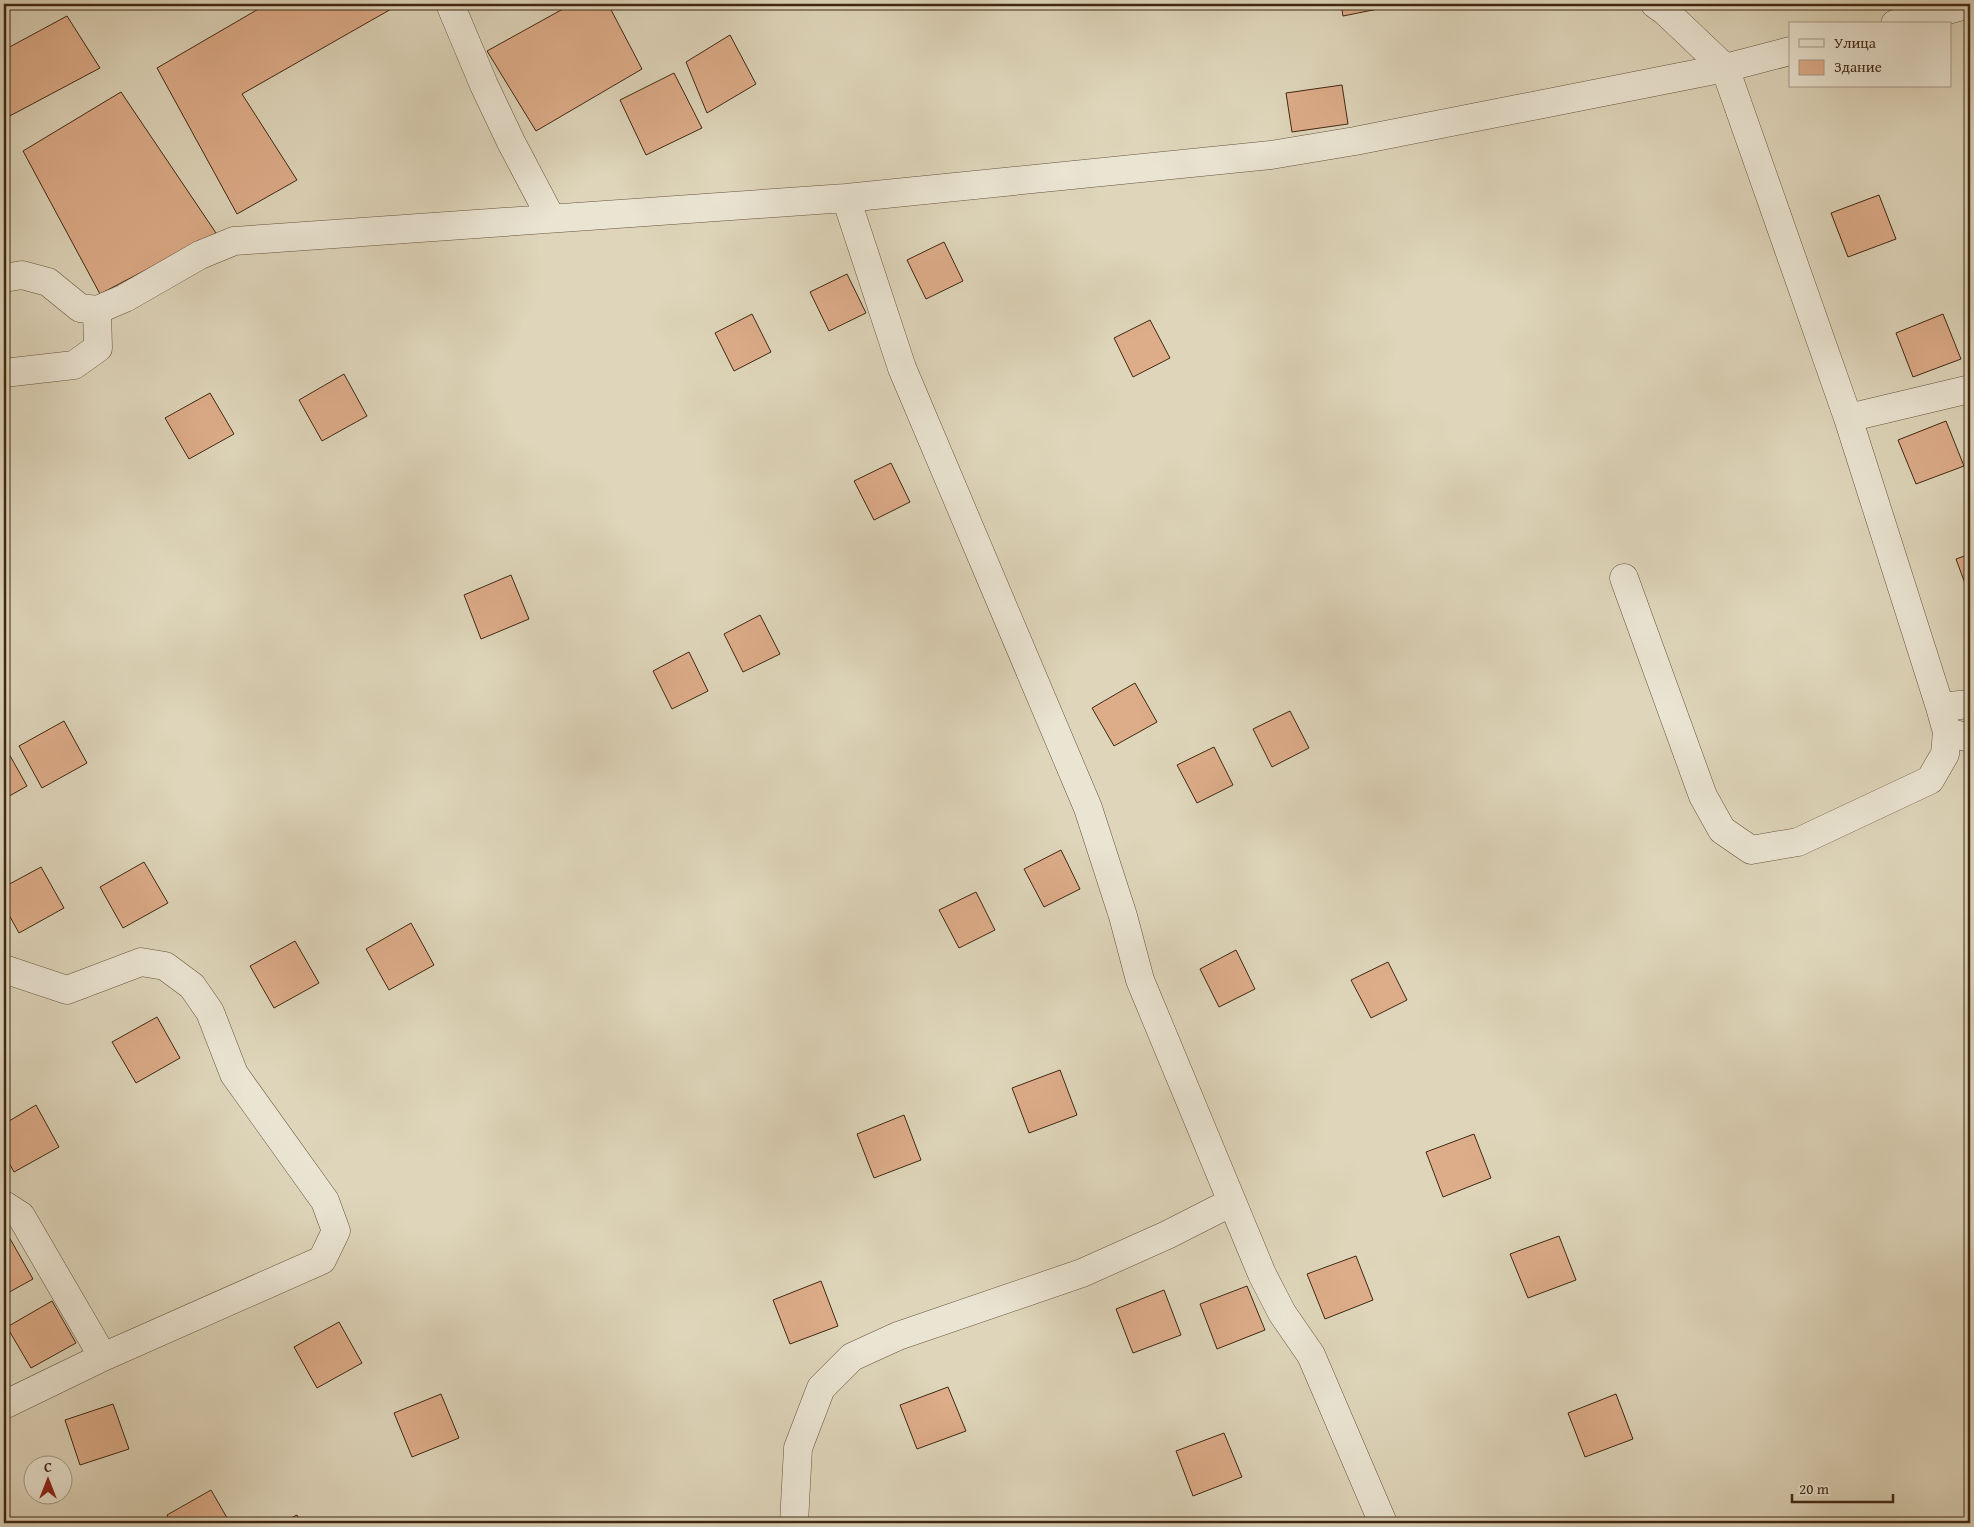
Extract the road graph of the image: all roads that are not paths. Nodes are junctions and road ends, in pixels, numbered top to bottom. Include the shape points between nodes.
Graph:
1 (450, 4) edge
2 (1655, 4) edge
3 (1970, 4) edge
4 (1902, 22) edge
5 (1789, 51) edge
6 (1725, 68) junction
7 (846, 198) junction
8 (551, 218) junction
9 (4, 278) edge
10 (97, 310) junction
11 (4, 373) edge
12 (1970, 389) edge
13 (1848, 418) junction
14 (1624, 578) dead end
15 (1970, 704) edge
16 (1953, 726) edge
17 (4, 969) edge
18 (1232, 1202) junction
19 (4, 1205) edge
20 (103, 1357) junction
21 (4, 1405) edge
22 (794, 1523) edge
23 (1383, 1523) edge

1 - 8 street via 511,142
2 - 6 street
3 - 4 street
5 - 6 street
6 - 7 street via 1271,156
6 - 13 street
7 - 8 street
7 - 18 street via 902,368 1088,808 1140,980
8 - 10 street via 234,242 200,255 125,298
9 - 10 street via 22,275 48,282 80,308
10 - 11 street via 98,348 74,365
12 - 13 street
13 - 16 street
14 - 16 street via 1703,796 1722,830 1751,850 1798,842 1930,780 1946,754
15 - 16 street
17 - 20 street via 67,990 140,962 165,966 192,986 210,1012 234,1074 324,1200 336,1231 322,1260
18 - 22 street via 1082,1273 898,1336 852,1357 821,1388 798,1448
18 - 23 street via 1282,1313 1312,1355
19 - 20 street via 21,1216
20 - 21 street

